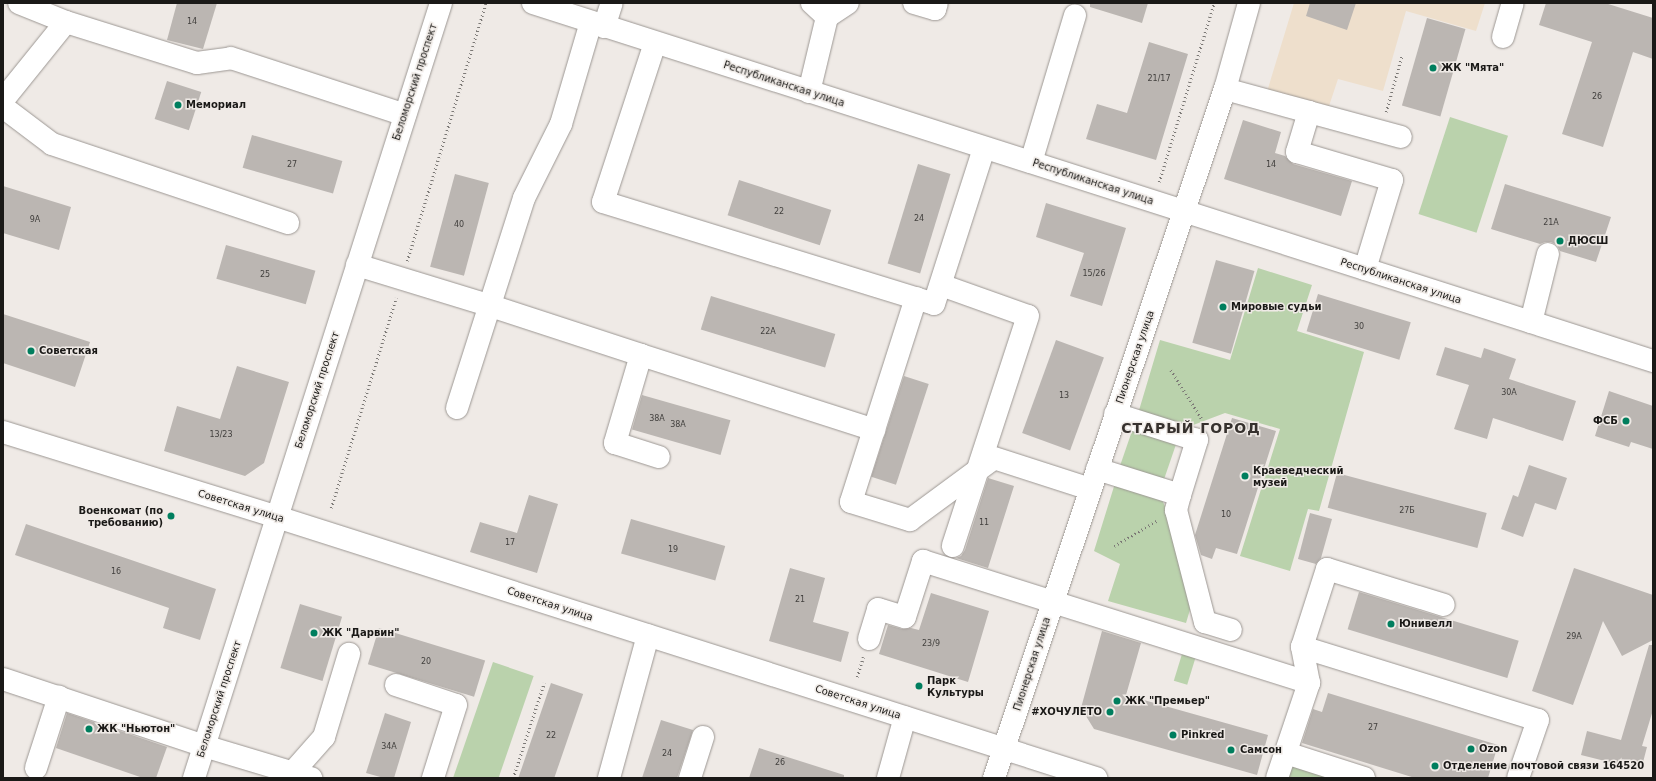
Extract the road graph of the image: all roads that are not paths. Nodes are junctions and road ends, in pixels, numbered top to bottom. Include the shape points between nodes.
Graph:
1 (19, 3) edge
2 (440, 3) edge
3 (533, 3) edge
4 (612, 3) edge
5 (848, 3) edge
6 (914, 3) edge
7 (937, 3) edge
8 (1249, 3) edge
9 (1513, 3) edge
10 (820, 10) edge
11 (1075, 15) dead end
12 (66, 22) junction
13 (598, 24) junction
14 (1503, 37) dead end
15 (655, 43) junction
16 (1225, 89) junction
17 (809, 92) junction
18 (3, 100) edge
19 (3, 107) edge
20 (1309, 112) junction
21 (405, 115) junction
22 (1400, 137) dead end
23 (984, 148) junction
24 (1030, 162) junction
25 (1184, 211) junction
26 (288, 224) dead end
27 (1548, 254) dead end
28 (357, 265) junction
29 (1365, 269) junction
30 (941, 285) junction
31 (916, 298) junction
32 (488, 304) junction
33 (1531, 322) junction
34 (642, 355) junction
35 (1653, 361) edge
36 (457, 408) dead end
37 (1116, 414) junction
38 (874, 430) junction
39 (3, 432) edge
40 (659, 457) dead end
41 (986, 460) junction
42 (1097, 469) junction
43 (1090, 490) junction
44 (1178, 502) junction
45 (277, 517) junction
46 (952, 546) dead end
47 (1052, 602) junction
48 (1444, 605) dead end
49 (1231, 630) dead end
50 (648, 635) junction
51 (869, 639) dead end
52 (1302, 647) junction
53 (349, 654) dead end
54 (3, 679) edge
55 (1309, 683) junction
56 (396, 685) dead end
57 (59, 697) junction
58 (906, 717) junction
59 (703, 738) dead end
60 (204, 746) junction
61 (1003, 748) junction
62 (1286, 753) junction
63 (36, 768) dead end
64 (302, 775) edge
65 (194, 778) edge
66 (433, 778) edge
67 (609, 778) edge
68 (690, 778) edge
69 (888, 778) edge
70 (994, 778) edge
71 (1096, 778) edge
72 (1277, 778) edge
73 (1364, 778) edge
74 (1518, 778) edge

1 - 12 street
2 - 21 street, Беломорский проспект
3 - 13 street, Республиканская улица
4 - 13 street
5 - 10 street
6 - 7 street via 935,9
8 - 16 street, Пионерская улица
9 - 14 street
10 - 17 street
11 - 24 street
12 - 18 street
12 - 21 street via 197,64 231,58
13 - 15 street, Республиканская улица
13 - 32 street via 561,124 524,198
15 - 17 street, Республиканская улица
15 - 31 street via 603,202
16 - 20 street
16 - 25 street, Пионерская улица
17 - 23 street, Республиканская улица
19 - 26 street via 52,144
20 - 22 street
20 - 29 street via 1297,152 1392,180
21 - 28 street, Беломорский проспект
23 - 24 street, Республиканская улица
23 - 30 street
24 - 25 street, Республиканская улица
25 - 29 street, Республиканская улица
25 - 37 street, Пионерская улица
27 - 33 street
28 - 32 street
28 - 45 street, Беломорский проспект
29 - 33 street, Республиканская улица
30 - 31 street via 934,304
30 - 41 street via 1028,316
31 - 38 street
32 - 34 street
32 - 36 street
33 - 35 street, Республиканская улица
34 - 38 street
34 - 40 street via 615,443
37 - 42 street, Пионерская улица
37 - 44 street via 1197,440
38 - 41 street via 851,502 910,520
39 - 45 street, Советская улица
41 - 43 street
41 - 46 street
42 - 43 street, Пионерская улица
42 - 44 street
43 - 47 street, Пионерская улица
44 - 49 street via 1205,622
45 - 50 street, Советская улица
45 - 60 street, Беломорский проспект
47 - 51 street via 923,561 905,617 878,609
47 - 55 street
47 - 61 street, Пионерская улица
48 - 52 street via 1327,569
50 - 58 street, Советская улица
50 - 67 street
52 - 55 street
52 - 74 street via 1538,720
53 - 64 street via 324,737
54 - 57 street
55 - 62 street
56 - 66 street via 456,705
57 - 60 street
57 - 63 street
58 - 61 street, Советская улица
58 - 69 street
59 - 68 street
60 - 64 street
60 - 65 street, Беломорский проспект
61 - 70 street, Пионерская улица
61 - 71 street, Советская улица
62 - 72 street
62 - 73 street

